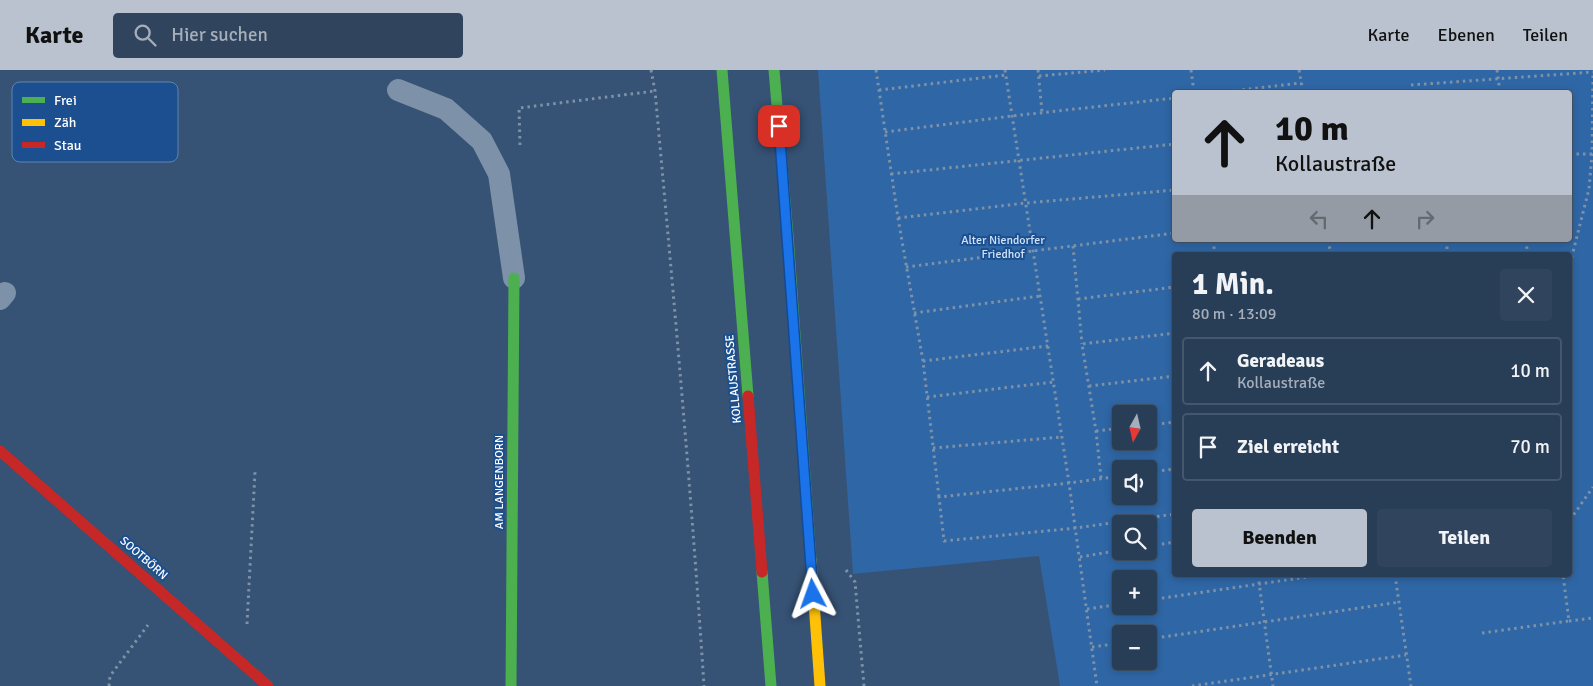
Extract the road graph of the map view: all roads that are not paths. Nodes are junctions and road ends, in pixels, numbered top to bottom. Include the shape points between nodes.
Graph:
1 (722, 70) edge
2 (774, 70) edge
3 (398, 90) dead end
4 (514, 278) joint
5 (0, 453) edge
6 (268, 686) edge
7 (511, 686) edge
8 (771, 686) edge
9 (820, 686) edge

1 - 8 main road, KOLLAUSTRASSE
2 - 9 main road
3 - 4 lane via 446,108 482,141 499,174
4 - 7 main road, AM LANGENBORN
5 - 6 main road, SOOTBÖRN

